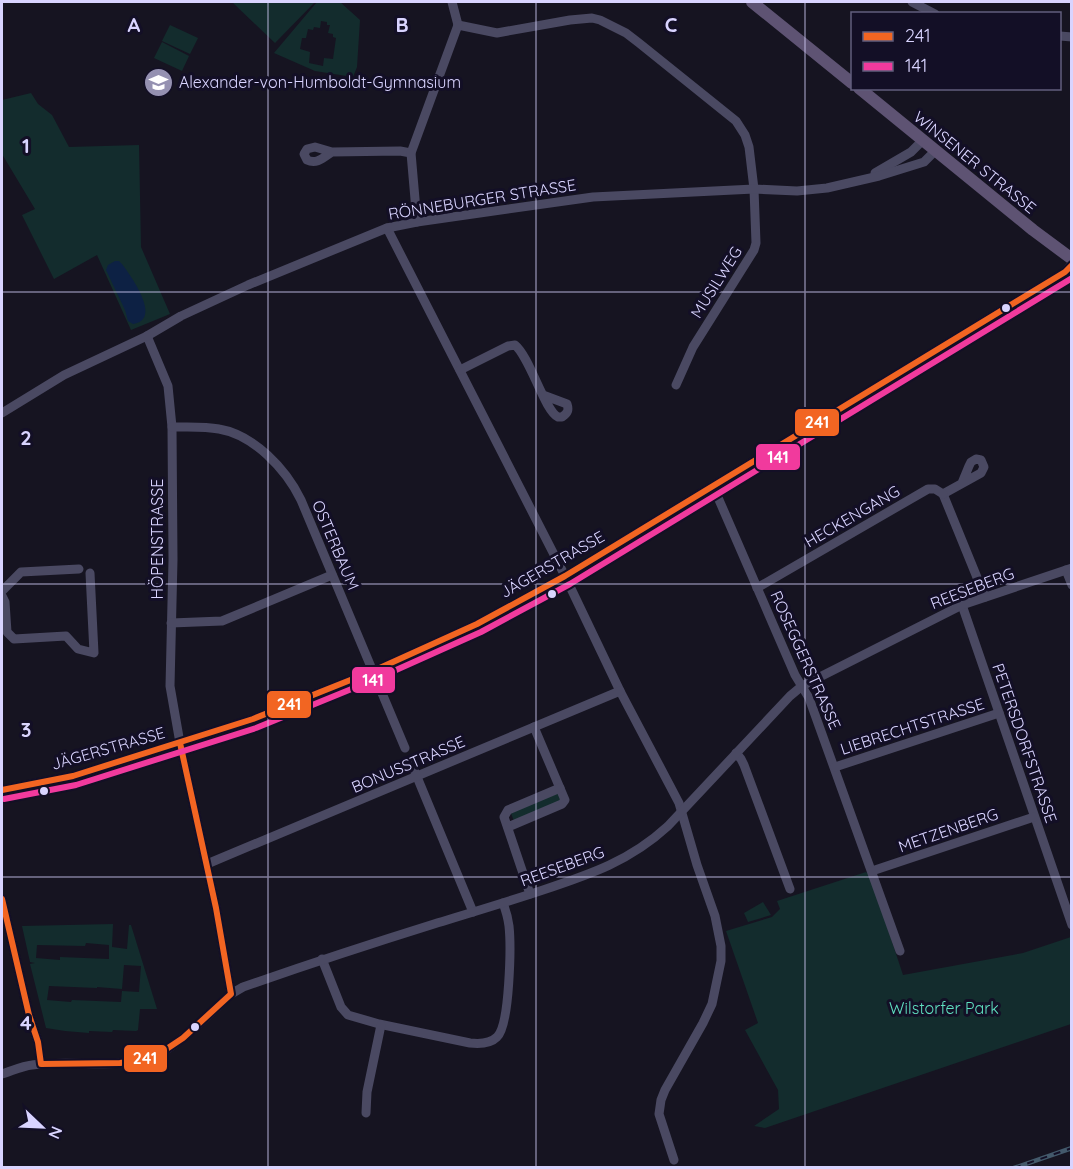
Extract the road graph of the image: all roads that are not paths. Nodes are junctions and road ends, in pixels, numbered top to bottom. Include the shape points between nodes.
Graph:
1 (452, 2) edge
2 (752, 2) edge
3 (912, 2) edge
4 (931, 12) edge
5 (458, 25) junction
6 (851, 82) edge
7 (861, 90) edge
8 (922, 141) junction
9 (935, 151) junction
10 (332, 152) dead end
11 (411, 153) junction
12 (865, 179) junction
13 (754, 189) junction
14 (417, 222) junction
15 (387, 228) junction
16 (1071, 259) edge
17 (1071, 264) edge
18 (147, 336) junction
19 (460, 370) junction
20 (676, 385) dead end
21 (543, 395) dead end
22 (2, 413) edge
23 (172, 426) junction
24 (962, 483) dead end
25 (713, 486) junction
26 (943, 494) junction
27 (79, 569) dead end
28 (1069, 569) edge
29 (90, 573) dead end
30 (332, 576) junction
31 (565, 576) junction
32 (1071, 585) edge
33 (757, 588) junction
34 (2, 591) edge
35 (2, 596) edge
36 (985, 597) junction
37 (962, 605) junction
38 (171, 622) junction
39 (373, 671) junction
40 (802, 686) junction
41 (620, 691) junction
42 (999, 713) junction
43 (534, 727) junction
44 (180, 743) junction
45 (405, 748) dead end
46 (736, 753) junction
47 (410, 760) dead end
48 (834, 767) junction
49 (417, 777) junction
50 (561, 788) junction
51 (2, 790) edge
52 (681, 811) junction
53 (1034, 817) junction
54 (508, 827) junction
55 (207, 864) junction
56 (872, 871) junction
57 (790, 889) dead end
58 (530, 894) junction
59 (2, 899) edge
60 (503, 903) junction
61 (473, 912) junction
62 (1071, 924) edge
63 (900, 951) dead end
64 (322, 959) junction
65 (231, 994) junction
66 (381, 1025) junction
67 (41, 1064) junction
68 (2, 1074) edge
69 (366, 1113) dead end
70 (674, 1160) dead end

1 - 5 street
2 - 6 main road
3 - 4 street
5 - 11 street
5 - 13 street, MUSILWEG via 497,33 592,18 626,33 736,121 749,147
7 - 8 main road, WINSENER STRASSE
8 - 9 main road, WINSENER STRASSE
8 - 12 street, RÖNNEBURGER STRASSE via 911,152
9 - 12 street, RÖNNEBURGER STRASSE via 924,162
9 - 16 main road, WINSENER STRASSE
10 - 11 street
11 - 14 street
12 - 13 street, RÖNNEBURGER STRASSE via 797,191
13 - 14 street, RÖNNEBURGER STRASSE via 593,197
13 - 20 street, MUSILWEG via 754,250 693,346
14 - 15 street, RÖNNEBURGER STRASSE
15 - 18 street, RÖNNEBURGER STRASSE via 248,285
15 - 19 street
17 - 25 street, JÄGERSTRASSE via 1065,272
18 - 22 street, RÖNNEBURGER STRASSE via 64,375
18 - 23 street, HÖPENSTRASSE via 168,386
19 - 21 street via 515,345 522,350
19 - 31 street
23 - 30 street, OSTERBAUM via 223,430 267,455 296,490
23 - 38 street, HÖPENSTRASSE
24 - 26 street, HECKENGANG
25 - 31 street, JÄGERSTRASSE
25 - 33 street, ROSEGGERSTRASSE
26 - 33 street, HECKENGANG via 928,489
26 - 36 street
27 - 34 street via 21,572
28 - 32 street
28 - 36 street, REESEBERG
29 - 35 street via 93,653 78,649 66,636 14,639 8,632
30 - 38 street via 222,621
30 - 39 street, OSTERBAUM
31 - 39 street, JÄGERSTRASSE via 477,624
31 - 41 street
33 - 40 street, ROSEGGERSTRASSE
36 - 37 street, REESEBERG
37 - 40 street, REESEBERG
37 - 42 street, PETERSDORFSTRASSE
38 - 44 street, HÖPENSTRASSE via 170,686
39 - 44 street, JÄGERSTRASSE via 253,719
39 - 45 street, OSTERBAUM
40 - 46 street, REESEBERG
40 - 48 street, ROSEGGERSTRASSE
41 - 43 street, BONUSSTRASSE
41 - 52 street
42 - 48 street, LIEBRECHTSTRASSE
42 - 53 street, PETERSDORFSTRASSE
43 - 49 street, BONUSSTRASSE
43 - 50 street
44 - 51 street, JÄGERSTRASSE via 73,776
44 - 55 street, HÖPENSTRASSE
46 - 52 street, REESEBERG
46 - 57 street via 744,765
47 - 49 street
48 - 56 street, ROSEGGERSTRASSE
49 - 55 street, BONUSSTRASSE
49 - 61 street
50 - 54 street via 508,810 504,817
50 - 54 street via 565,800 562,804
52 - 58 street, REESEBERG via 650,841 614,864
52 - 70 street via 715,916 721,961 704,1023 661,1100 659,1113
53 - 56 street, METZENBERG
53 - 62 street, PETERSDORFSTRASSE
54 - 58 street
55 - 65 street, HÖPENSTRASSE
56 - 63 street, ROSEGGERSTRASSE
58 - 60 street, REESEBERG
59 - 67 street
60 - 61 street, REESEBERG
60 - 66 street via 509,926 508,972 506,1013 498,1037 477,1044
61 - 64 street, REESEBERG
64 - 65 street, REESEBERG
64 - 66 street via 345,1012
65 - 67 street, REESEBERG via 178,1041 154,1056 115,1063
66 - 69 street
67 - 68 street, REESEBERG

